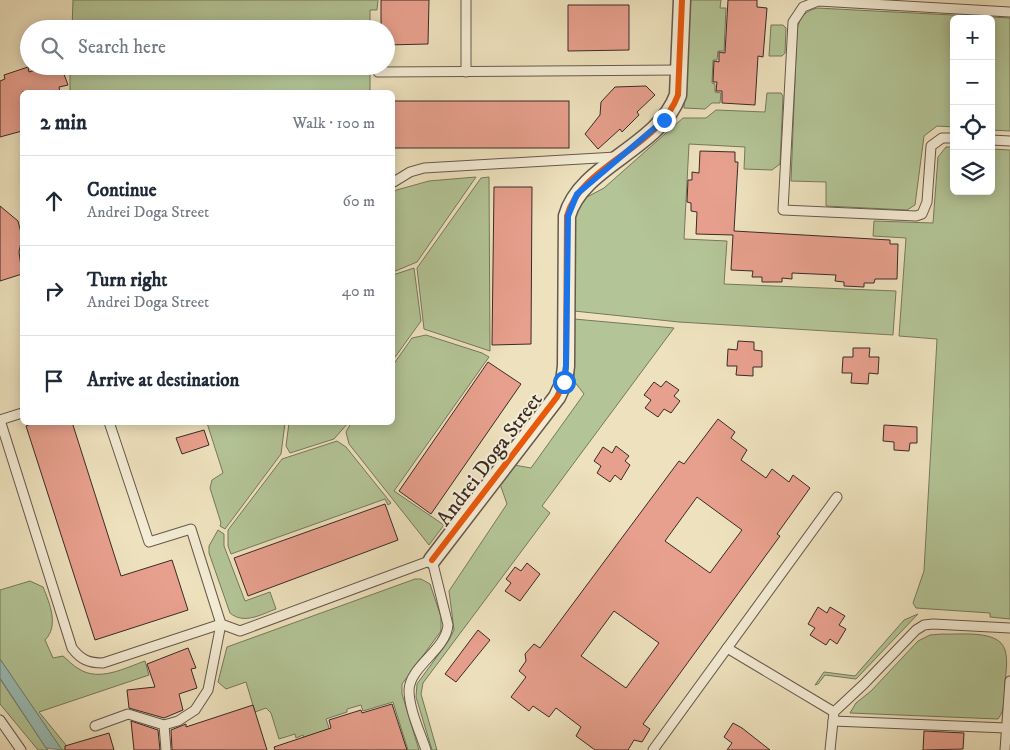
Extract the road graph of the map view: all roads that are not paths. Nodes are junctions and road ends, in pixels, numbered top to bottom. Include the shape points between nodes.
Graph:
1 (466, 0) edge
2 (682, 0) edge
3 (1010, 12) edge
4 (680, 70) junction
5 (395, 72) edge
6 (466, 72) junction
7 (950, 138) edge
8 (995, 140) edge
9 (1010, 141) edge
10 (623, 156) junction
11 (395, 180) edge
12 (20, 413) edge
13 (0, 420) edge
14 (110, 425) edge
15 (837, 497) dead end
16 (432, 560) junction
17 (221, 624) junction
18 (1010, 628) edge
19 (728, 648) junction
20 (1010, 681) edge
21 (833, 716) junction
22 (0, 720) edge
23 (164, 725) junction
24 (95, 726) dead end
25 (1006, 728) junction
26 (21, 750) edge
27 (166, 750) edge
28 (426, 750) edge
29 (653, 750) edge
30 (830, 750) edge
31 (1005, 750) edge

1 - 6 lane
2 - 4 street, Andrei Doga Street
3 - 7 lane via 818,2 803,8 793,22 783,210 922,214 926,208 931,146 942,138
4 - 6 lane
4 - 10 street, Andrei Doga Street via 673,109
5 - 6 lane
8 - 9 lane
10 - 11 lane via 424,168
10 - 16 street, Andrei Doga Street via 577,194 569,211 566,366 564,382 557,397
12 - 13 lane
13 - 17 lane via 72,648 80,658 91,663 104,663
14 - 17 lane via 149,542 191,529
15 - 19 lane
16 - 17 lane via 240,631
16 - 28 lane via 448,625 447,635 414,676 409,688
17 - 23 lane via 208,690 201,703 188,716
18 - 21 lane via 924,625 908,636
19 - 21 lane
19 - 29 lane
20 - 25 lane
21 - 25 lane
21 - 30 lane
22 - 26 lane
23 - 24 lane via 128,714
23 - 27 lane
25 - 31 lane

